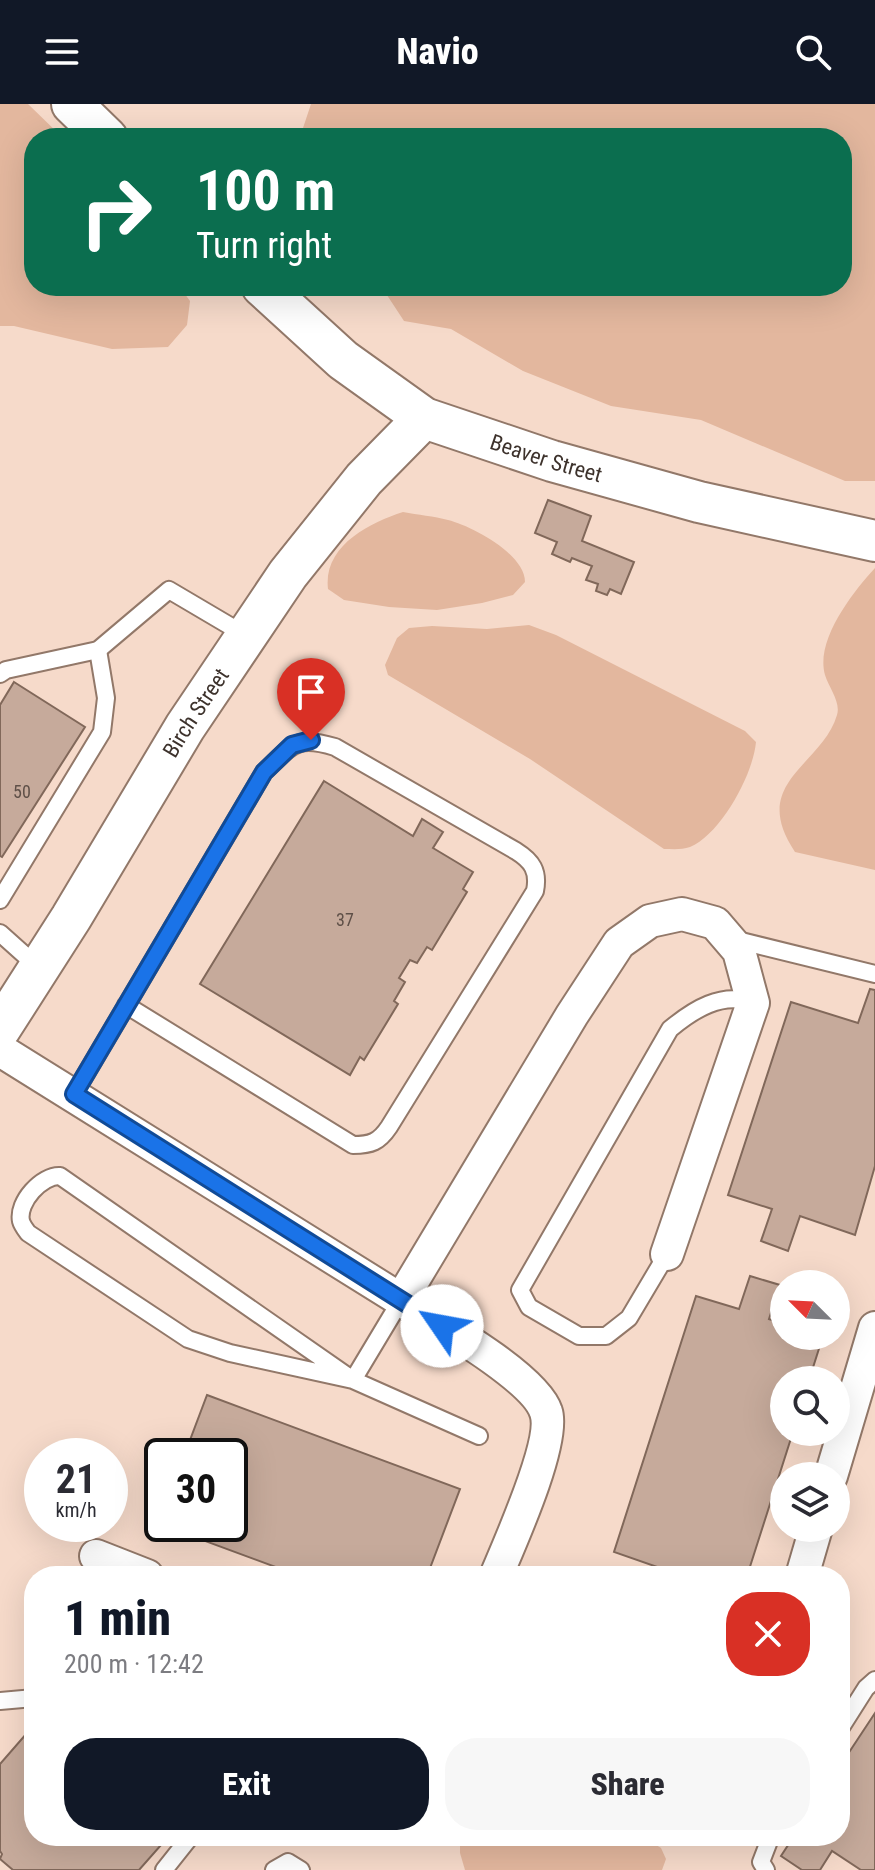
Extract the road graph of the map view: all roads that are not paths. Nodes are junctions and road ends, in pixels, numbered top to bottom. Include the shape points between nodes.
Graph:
1 (72, 104) edge
2 (97, 128) edge
3 (273, 296) edge
4 (424, 418) junction
5 (875, 541) edge
6 (247, 636) junction
7 (98, 650) junction
8 (0, 674) edge
9 (0, 900) edge
10 (0, 933) edge
11 (727, 938) junction
12 (39, 968) junction
13 (875, 974) edge
14 (753, 1003) junction
15 (126, 1005) junction
16 (0, 1029) edge
17 (0, 1050) edge
18 (74, 1094) junction
19 (667, 1254) joint
20 (401, 1300) junction
21 (875, 1328) edge
22 (353, 1380) junction
23 (479, 1436) dead end
24 (835, 1462) edge
25 (812, 1542) edge
26 (96, 1556) dead end
27 (122, 1566) edge
28 (500, 1566) edge
29 (805, 1566) edge
30 (875, 1680) edge
31 (24, 1699) edge
32 (0, 1701) edge
33 (850, 1713) edge
34 (183, 1846) edge
35 (767, 1846) edge
36 (164, 1870) edge
37 (274, 1870) edge
38 (301, 1870) edge
39 (766, 1870) edge

1 - 2 street
3 - 4 street, Beaver Street via 343,360
4 - 5 street, Beaver Street via 699,502
4 - 6 street, Birch Street via 364,479 288,574
6 - 7 lane via 169,590
6 - 12 street, Birch Street via 185,727
7 - 8 lane
7 - 9 lane via 106,698 102,732
10 - 12 lane
11 - 13 lane
11 - 14 street via 739,951
11 - 20 street via 715,923 682,914 650,921 619,943
12 - 16 street, Birch Street
14 - 19 street
14 - 19 lane via 740,997 723,999 670,1029 520,1290 529,1307 579,1336 606,1336 629,1318
15 - 15 lane via 264,772 292,745 311,740 335,747 526,857 535,869 535,891 389,1127 373,1144 353,1145
15 - 18 lane
17 - 18 street
18 - 20 street
20 - 22 lane
20 - 28 street via 518,1377 547,1413 545,1441
21 - 24 street
22 - 22 lane via 60,1176 42,1180 27,1200 21,1220 28,1233 188,1339
22 - 23 lane
25 - 29 street
26 - 27 street
30 - 33 lane
31 - 32 lane
34 - 36 lane
35 - 39 lane via 761,1862
37 - 38 lane via 288,1862

